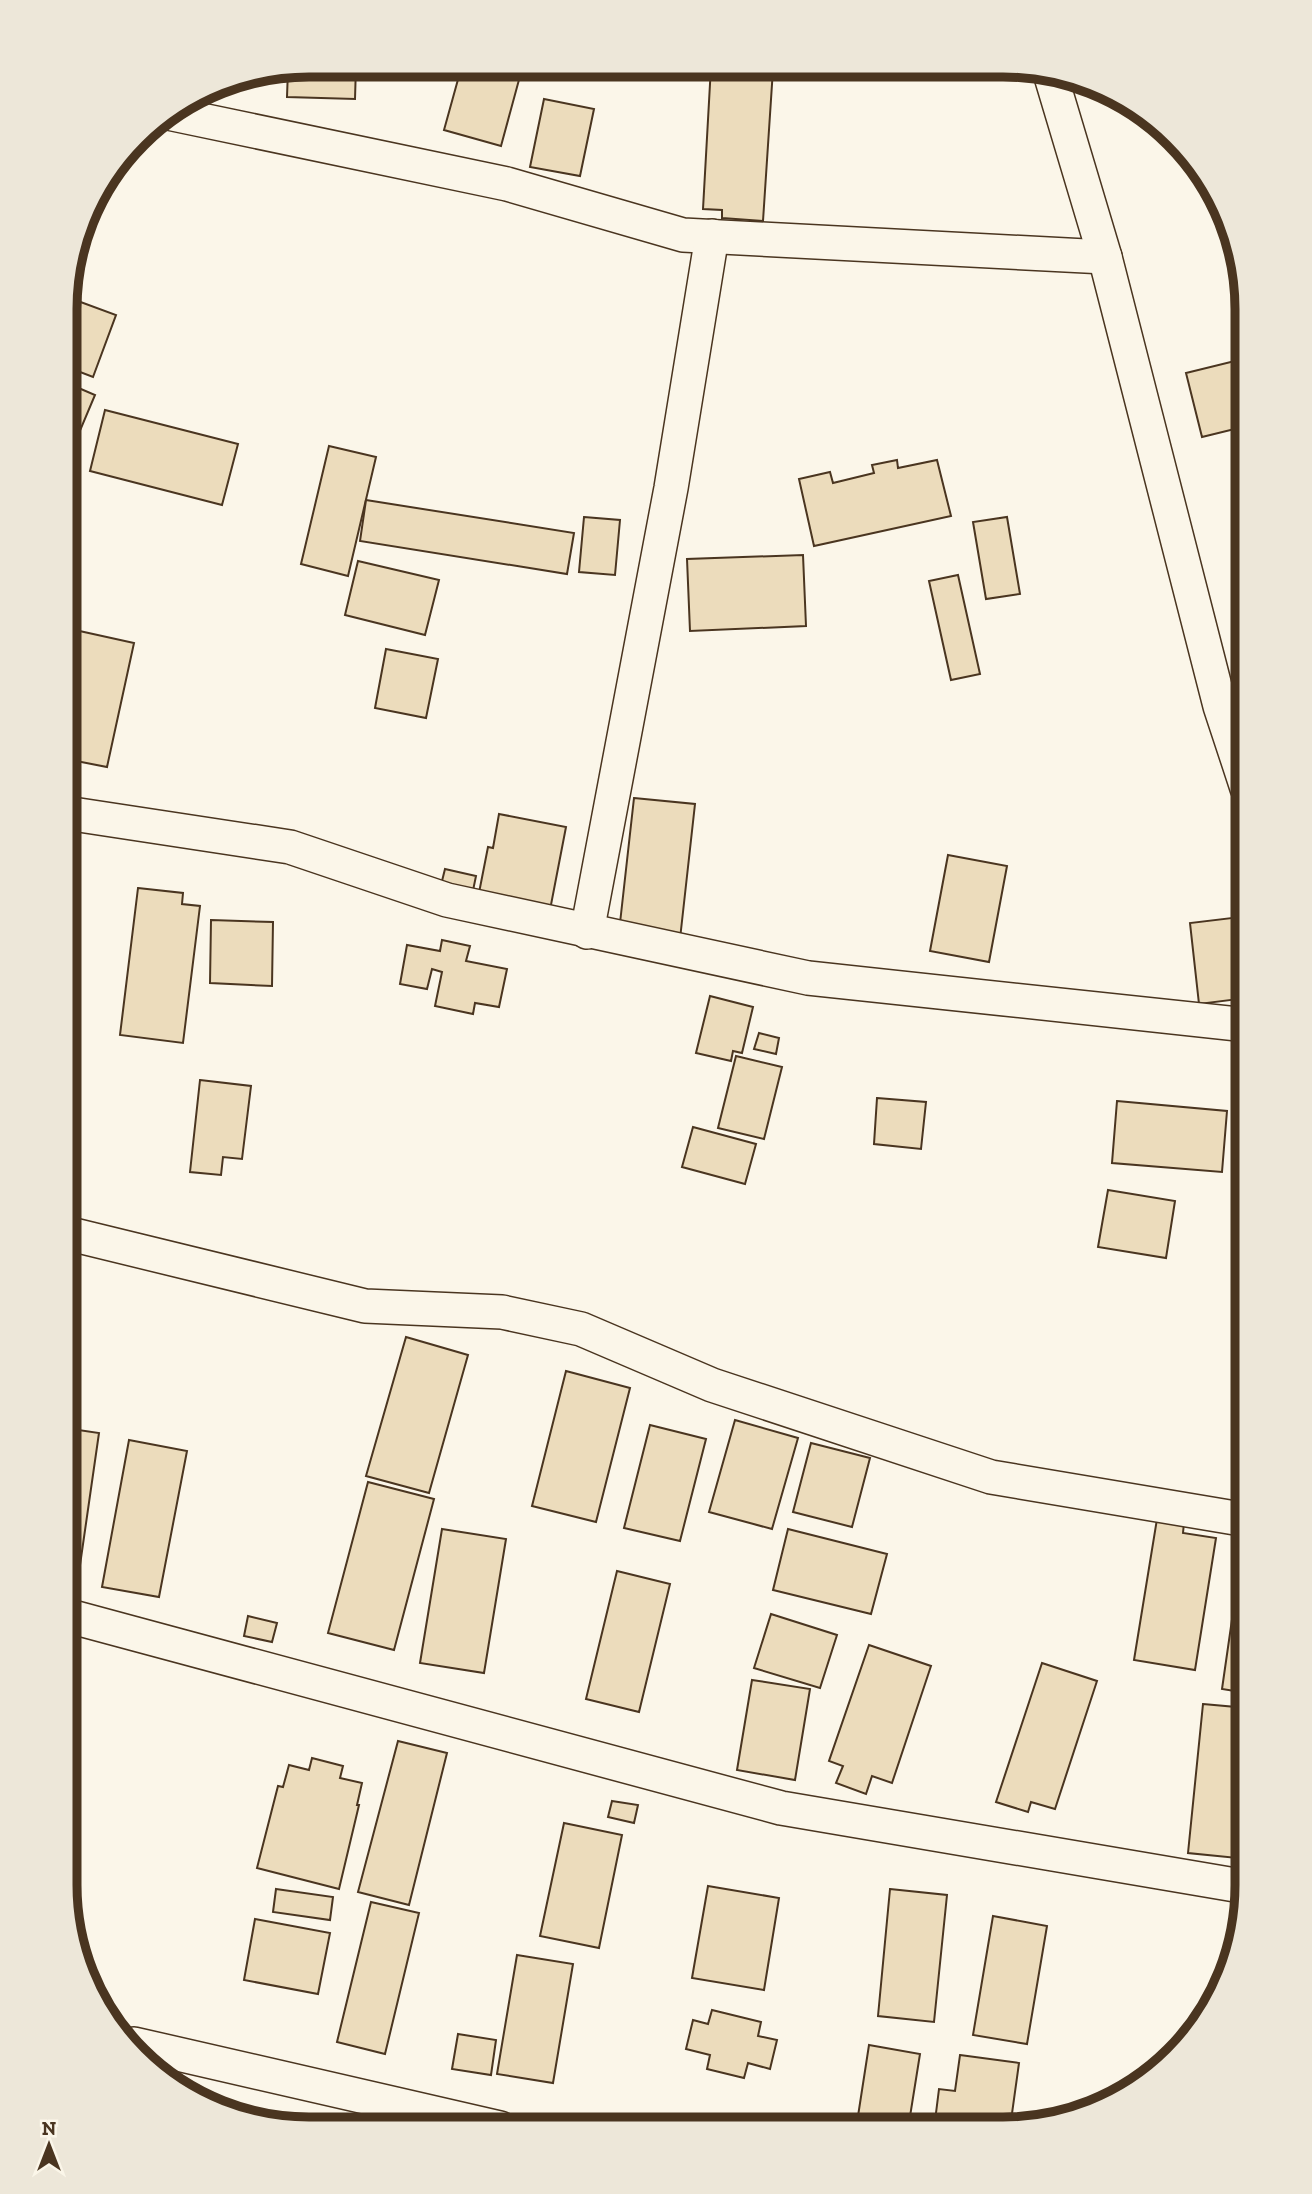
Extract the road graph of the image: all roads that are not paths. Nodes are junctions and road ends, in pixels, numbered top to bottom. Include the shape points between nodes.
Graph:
1 (1053, 83) edge
2 (181, 116) edge
3 (712, 236) junction
4 (1105, 257) junction
5 (1235, 752) edge
6 (77, 815) edge
7 (587, 932) junction
8 (1235, 1024) edge
9 (77, 1236) edge
10 (1235, 1518) edge
11 (77, 1618) edge
12 (1235, 1885) edge
13 (143, 2047) edge
14 (451, 2117) edge

1 - 4 street
2 - 3 street via 507,184 683,234
3 - 4 street
3 - 7 street via 671,488
4 - 5 street
6 - 7 street via 290,847 447,900
7 - 8 street via 808,978
9 - 10 street via 365,1306 502,1312 581,1329 712,1385 991,1477
11 - 12 street via 781,1808
13 - 14 street

